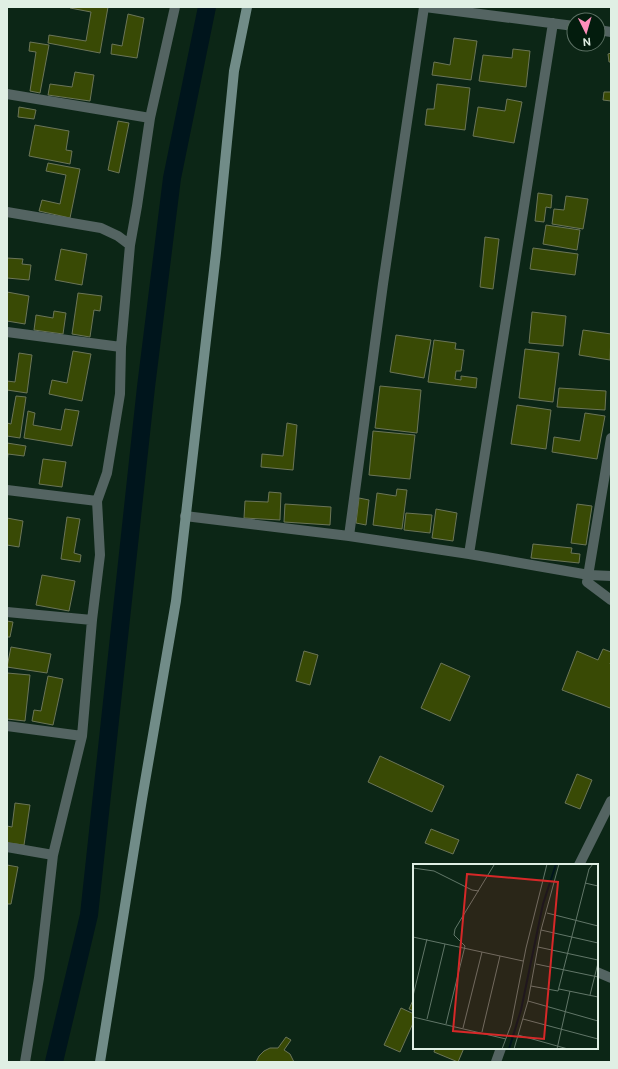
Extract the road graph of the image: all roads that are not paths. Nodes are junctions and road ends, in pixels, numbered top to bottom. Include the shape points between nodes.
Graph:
1 (247, 7) edge
2 (424, 7) edge
3 (173, 8) edge
4 (553, 23) junction
5 (566, 25) edge
6 (7, 94) edge
7 (150, 118) junction
8 (7, 212) edge
9 (130, 245) junction
10 (7, 332) edge
11 (121, 347) junction
12 (611, 438) edge
13 (7, 490) edge
14 (97, 501) junction
15 (185, 516) junction
16 (349, 536) junction
17 (469, 554) junction
18 (589, 575) junction
19 (611, 576) edge
20 (611, 600) edge
21 (7, 612) edge
22 (92, 620) junction
23 (7, 726) edge
24 (82, 736) junction
25 (611, 801) edge
26 (7, 847) edge
27 (53, 855) junction
28 (580, 864) edge
29 (598, 972) edge
30 (611, 978) edge
31 (501, 1049) edge
32 (24, 1062) edge
33 (100, 1062) edge
34 (496, 1062) edge

1 - 15 street via 234,71 216,253
2 - 4 street
2 - 16 street
3 - 7 street
4 - 5 street
4 - 17 street
6 - 7 street
7 - 9 street
8 - 9 street via 101,228
9 - 11 street
10 - 11 street
11 - 14 street via 119,401 107,473
12 - 18 street
13 - 14 street
14 - 22 street via 100,555
15 - 16 street
15 - 33 street via 176,601
16 - 17 street
17 - 18 street
18 - 19 street
18 - 20 street via 588,582
21 - 22 street
22 - 24 street
23 - 24 street
24 - 27 street
25 - 28 street
26 - 27 street
27 - 32 street via 39,978
29 - 30 street
31 - 34 street

